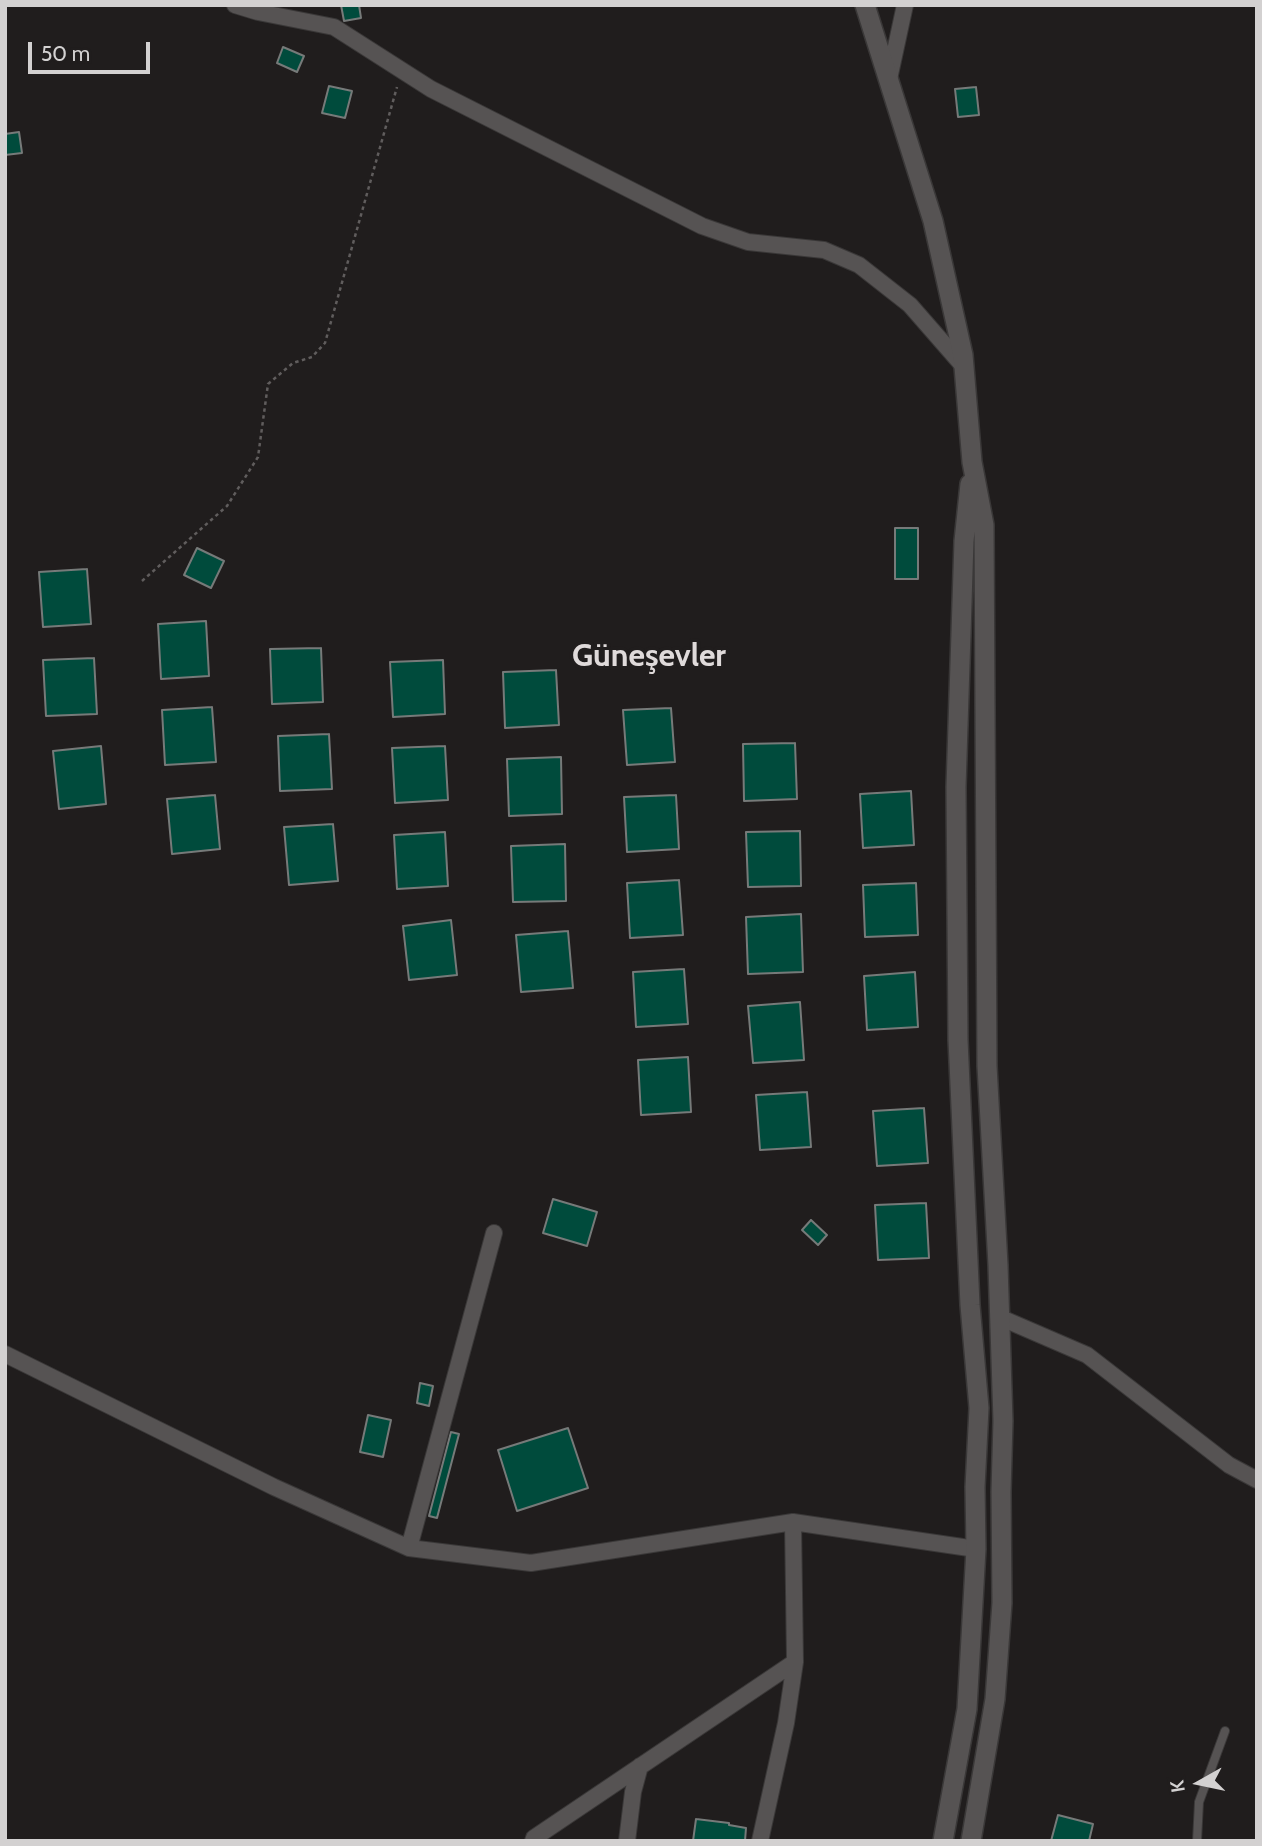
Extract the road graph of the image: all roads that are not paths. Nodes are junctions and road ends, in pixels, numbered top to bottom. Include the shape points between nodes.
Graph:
1 (235, 5) edge
2 (865, 5) edge
3 (905, 5) edge
4 (889, 79) junction
5 (965, 368) junction
6 (972, 462) junction
7 (494, 1233) dead end
8 (999, 1317) junction
9 (5, 1354) edge
10 (1257, 1480) edge
11 (793, 1522) junction
12 (409, 1548) junction
13 (976, 1549) junction
14 (795, 1661) junction
15 (1225, 1731) dead end
16 (640, 1766) junction
17 (533, 1841) edge
18 (627, 1841) edge
19 (760, 1841) edge
20 (943, 1841) edge
21 (971, 1841) edge
22 (1197, 1841) edge

1 - 5 street via 334,27 456,101 702,226 748,242 824,250 859,265 910,305
2 - 4 main road
3 - 4 street
4 - 5 main road via 933,221
5 - 6 main road
6 - 8 main road via 984,525 987,1066
6 - 13 main road via 964,541 956,787 958,1040 979,1408
7 - 12 street
8 - 10 street via 1087,1355 1229,1465
8 - 21 main road via 1002,1603 995,1699
9 - 12 street via 274,1488
11 - 12 street via 531,1563
11 - 13 street
11 - 14 street
13 - 20 main road via 967,1709
14 - 16 street
14 - 19 street
15 - 22 lane via 1199,1802
16 - 17 street
16 - 18 street

